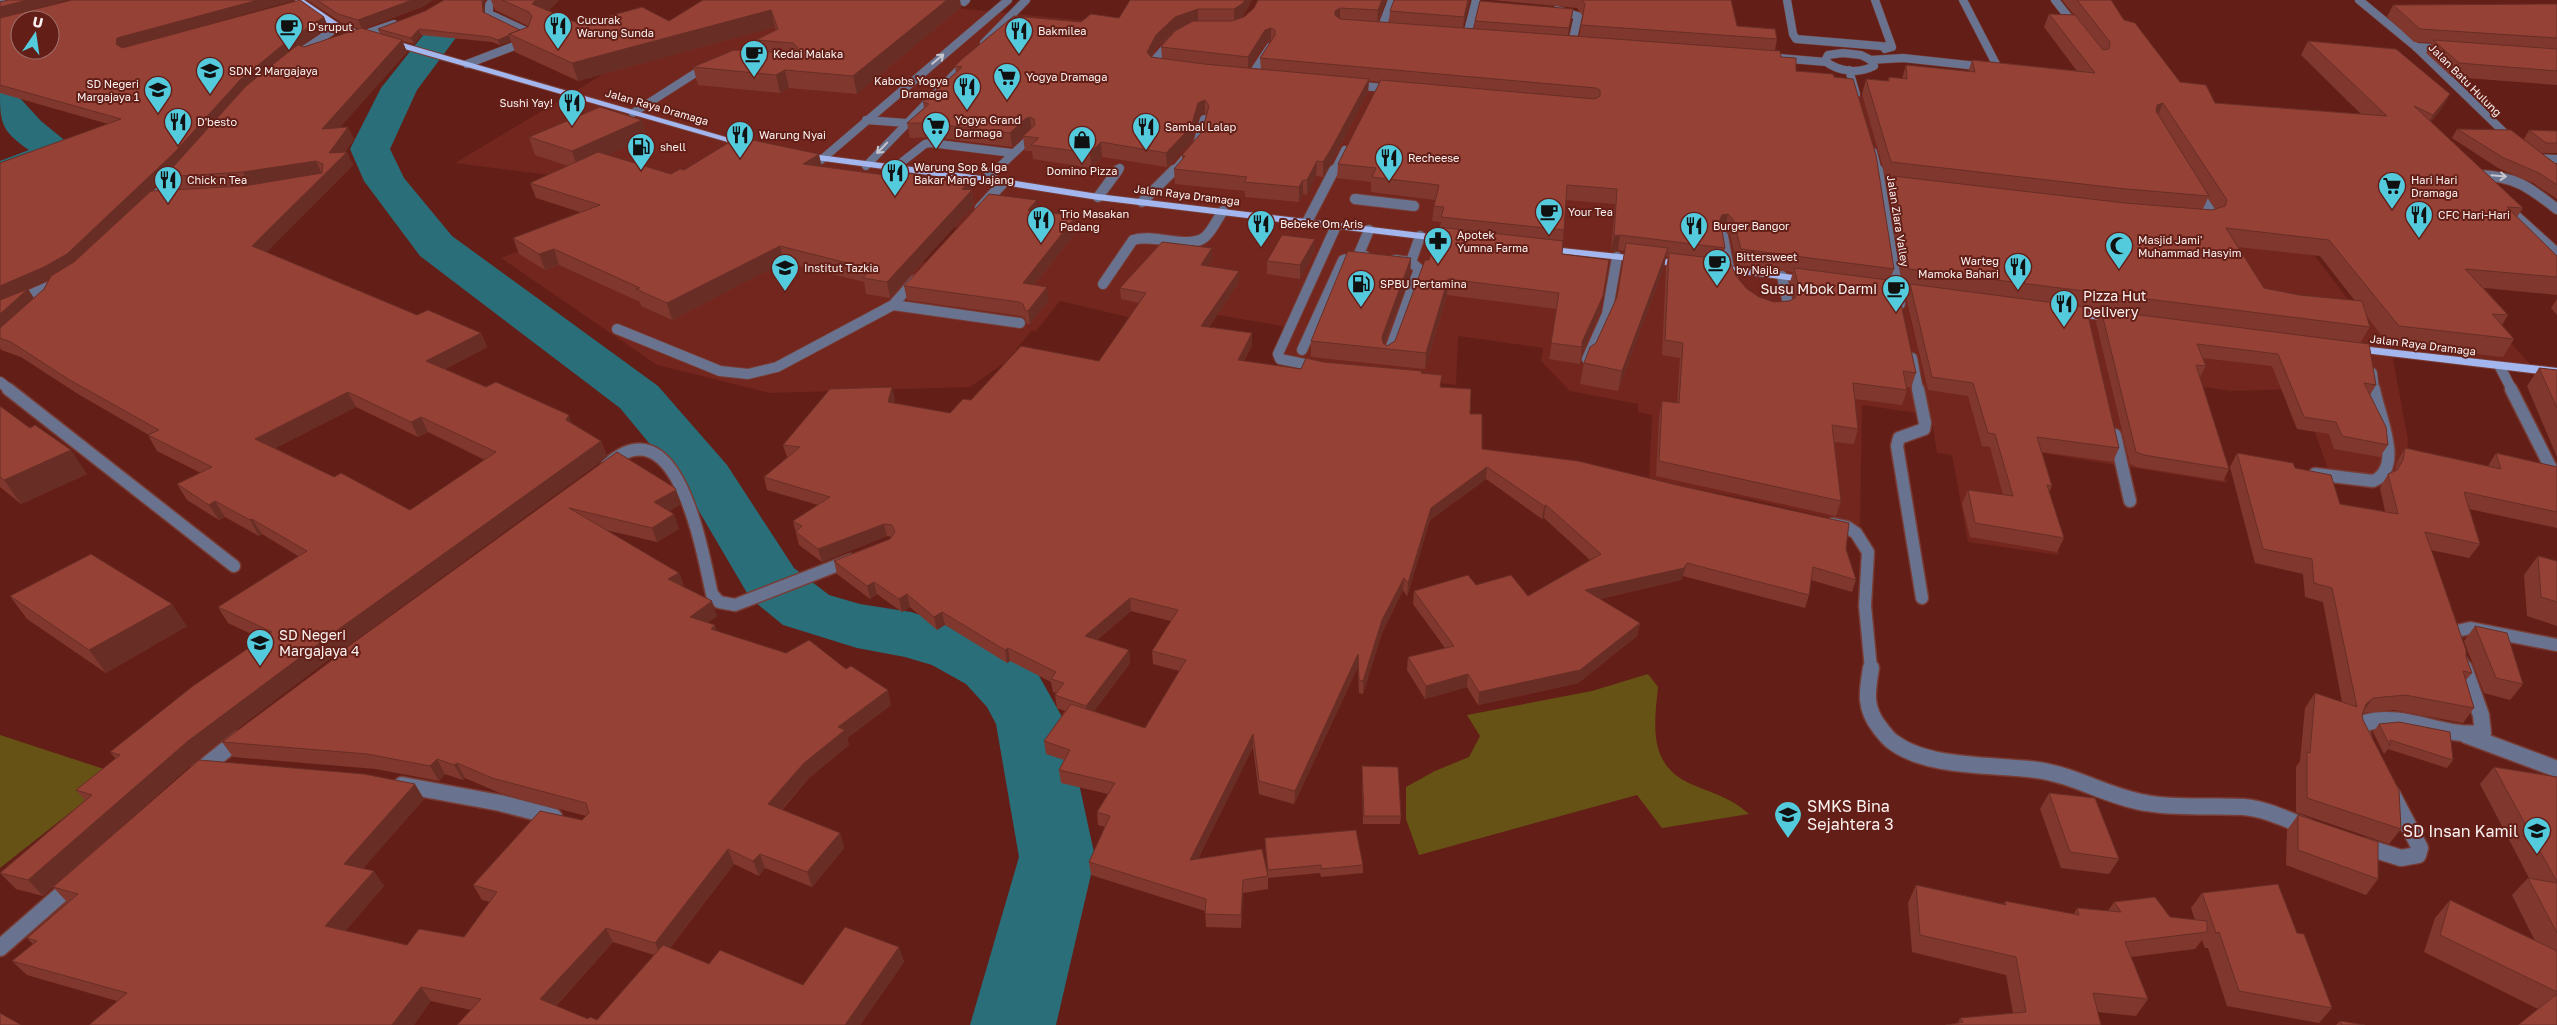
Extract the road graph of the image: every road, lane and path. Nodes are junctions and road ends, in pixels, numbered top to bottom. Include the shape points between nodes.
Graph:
1 (9, 0) edge
2 (493, 0) edge
3 (1008, 0) edge
4 (1026, 0) edge
5 (1392, 0) edge
6 (1787, 0) edge
7 (1875, 0) edge
8 (1963, 0) edge
9 (2055, 0) edge
10 (2359, 0) edge
11 (0, 2) edge
12 (1476, 2) edge
13 (298, 3) edge
14 (1485, 5) edge
15 (1548, 10) edge
16 (399, 22) edge
17 (338, 27) junction
18 (1390, 30) edge
19 (2081, 34) edge
20 (368, 35) junction
21 (1178, 35) edge
22 (1457, 35) edge
23 (1466, 35) junction
24 (1476, 36) edge
25 (352, 38) edge
26 (1563, 43) edge
27 (1572, 43) junction
28 (1582, 44) edge
29 (1270, 46) edge
30 (1892, 47) junction
31 (2416, 47) junction
32 (324, 48) edge
33 (979, 48) edge
34 (2454, 50) edge
35 (973, 55) edge
36 (1858, 55) junction
37 (1768, 58) edge
38 (718, 60) edge
39 (1870, 60) junction
40 (1826, 62) junction
41 (467, 64) junction
42 (1172, 68) edge
43 (1849, 70) junction
44 (1242, 75) edge
45 (1250, 76) junction
46 (1260, 77) edge
47 (1338, 84) edge
48 (1377, 88) junction
49 (1406, 90) edge
50 (1373, 96) edge
51 (1860, 108) edge
52 (633, 113) junction
53 (1204, 118) edge
54 (866, 120) junction
55 (906, 123) junction
56 (1031, 137) edge
57 (1350, 140) edge
58 (1871, 146) edge
59 (2521, 146) edge
60 (757, 147) edge
61 (1012, 153) junction
62 (794, 154) edge
63 (821, 160) junction
64 (2557, 160) edge
65 (866, 166) junction
66 (2550, 167) edge
67 (182, 168) edge
68 (1120, 168) dead end
69 (894, 169) junction
70 (985, 180) junction
71 (1004, 182) junction
72 (2192, 183) edge
73 (2486, 190) edge
74 (1098, 196) junction
75 (1355, 199) dead end
76 (1142, 202) junction
77 (2500, 202) edge
78 (1414, 206) dead end
79 (2557, 208) edge
80 (142, 210) edge
81 (1223, 211) junction
82 (971, 218) edge
83 (2195, 218) edge
84 (1307, 222) junction
85 (1336, 226) junction
86 (1369, 230) junction
87 (1420, 236) junction
88 (1723, 236) edge
89 (1469, 241) edge
90 (1528, 248) edge
91 (2557, 253) edge
92 (1358, 256) junction
93 (1617, 257) junction
94 (1411, 262) junction
95 (926, 269) edge
96 (1729, 269) junction
97 (1782, 276) junction
98 (1821, 281) edge
99 (1103, 284) dead end
100 (1739, 284) edge
101 (1869, 287) edge
102 (1897, 290) junction
103 (1941, 296) edge
104 (48, 298) edge
105 (893, 305) junction
106 (0, 308) edge
107 (1762, 308) edge
108 (2058, 311) edge
109 (1904, 318) edge
110 (2127, 320) edge
111 (1020, 323) dead end
112 (617, 329) dead end
113 (1910, 345) edge
114 (2339, 348) edge
115 (1302, 350) dead end
116 (2368, 351) junction
117 (1388, 355) edge
118 (1586, 361) edge
119 (2500, 367) junction
120 (1333, 368) edge
121 (2557, 372) edge
122 (0, 382) edge
123 (2113, 427) edge
124 (2298, 471) edge
125 (594, 474) edge
126 (2557, 480) edge
127 (2130, 501) dead end
128 (1819, 520) edge
129 (864, 555) edge
130 (234, 566) dead end
131 (1922, 598) dead end
132 (2557, 645) edge
133 (248, 731) edge
134 (2464, 734) junction
135 (2368, 749) edge
136 (206, 765) junction
137 (226, 766) edge
138 (2557, 769) edge
139 (384, 781) edge
140 (185, 784) edge
141 (2387, 784) edge
142 (570, 821) edge
143 (2320, 832) edge
144 (2347, 841) edge
145 (83, 875) edge
146 (0, 948) edge

1 - 11 street
2 - 41 street via 489,14 526,30 532,34 530,40
54 -> 3 street
4 - 33 street
5 - 18 street via 1377,28
6 - 30 street via 1796,39
7 - 30 street
8 - 39 street via 1996,64 1986,67 1902,58
9 - 19 street
10 - 31 street, Jalan Batu Hulung
12 - 14 street
12 - 23 street
13 - 17 highway, Jalan Raya Dramaga
15 - 27 street via 1574,9 1578,16
16 - 20 street
17 - 20 highway, Jalan Raya Dramaga
17 - 32 street via 293,57
20 - 25 street
20 - 41 highway, Jalan Raya Dramaga
21 - 42 street via 1152,63 1157,67
22 - 23 street
23 - 24 street
26 - 27 street
27 - 28 street
29 - 45 street
30 - 36 street
31 - 34 street
31 - 59 street, Jalan Batu Hulung via 2490,121
35 - 55 street
36 - 39 street
36 - 40 street via 1832,54 1825,57
37 - 40 street
38 - 52 street
39 - 43 street via 1874,64 1872,68
40 - 43 street
41 - 52 highway, Jalan Raya Dramaga
43 - 51 street
44 - 45 street
45 - 46 street
47 - 48 street
48 - 49 street
48 - 50 street
52 - 60 highway, Jalan Raya Dramaga
53 - 76 street via 1197,144 1188,157
54 - 55 street
54 - 63 street
55 -> 65 street
56 - 61 street
57 - 84 street
58 - 102 street, Jalan Ziara Valley via 1887,184
61 - 69 street via 930,143
61 - 70 street
62 - 63 highway, Jalan Raya Dramaga
63 - 65 highway, Jalan Raya Dramaga
64 - 66 street via 2533,155
65 - 69 highway, Jalan Raya Dramaga
67 - 80 street via 160,197
68 - 74 street
69 - 70 highway, Jalan Raya Dramaga
70 - 71 highway, Jalan Raya Dramaga
71 - 74 highway, Jalan Raya Dramaga
71 - 82 street
72 - 83 street via 2213,215 2209,219
73 -> 79 street via 2475,178 2478,175 2510,177 2530,187
74 - 76 highway, Jalan Raya Dramaga
75 - 78 street
76 - 81 highway, Jalan Raya Dramaga
77 - 91 street
81 - 84 highway, Jalan Raya Dramaga
81 - 99 street via 1201,240 1141,236 1133,240
84 - 85 highway, Jalan Raya Dramaga
85 - 86 highway, Jalan Raya Dramaga
85 - 120 street via 1278,354 1280,359
86 - 87 highway, Jalan Raya Dramaga
86 - 92 street
87 - 89 highway, Jalan Raya Dramaga
87 - 94 street
88 - 96 street
90 - 93 highway
92 - 94 street
92 - 115 street via 1343,260
93 - 96 highway
93 - 118 street via 1607,314
94 - 117 street via 1419,269
95 - 105 street
96 - 97 highway
96 - 100 street
97 - 98 highway
97 - 107 street via 1788,304 1785,309 1771,311
101 - 102 highway
102 - 103 highway
102 - 109 street, Jalan Ziara Valley
104 - 106 street via 58,282
105 - 111 street
105 - 112 street via 777,367 748,374 720,371
108 - 110 highway via 2088,320
113 - 131 street via 1925,423 1924,429 1899,438 1897,446
114 - 116 highway, Jalan Raya Dramaga
116 - 119 highway, Jalan Raya Dramaga
116 - 124 street via 2378,407 2388,440 2385,476 2381,480 2359,480
119 - 121 highway, Jalan Raya Dramaga
119 - 126 street
122 - 130 street
123 - 127 street
125 - 129 street via 630,450 655,452 672,468 684,495 715,600 735,605
128 - 143 street via 1847,527 1860,538 1868,552 1866,606 1871,667 1866,700 1879,729 1907,751 1947,761 2039,770 2165,807 2245,807
132 - 134 street via 2470,628 2457,632 2455,644 2483,724 2483,733
133 - 136 street
134 - 135 street via 2395,721 2370,720 2361,730
134 - 138 street
136 - 137 street
136 - 140 street
139 - 142 street via 500,803
141 - 144 street via 2420,848 2418,855 2401,858
145 - 146 street

